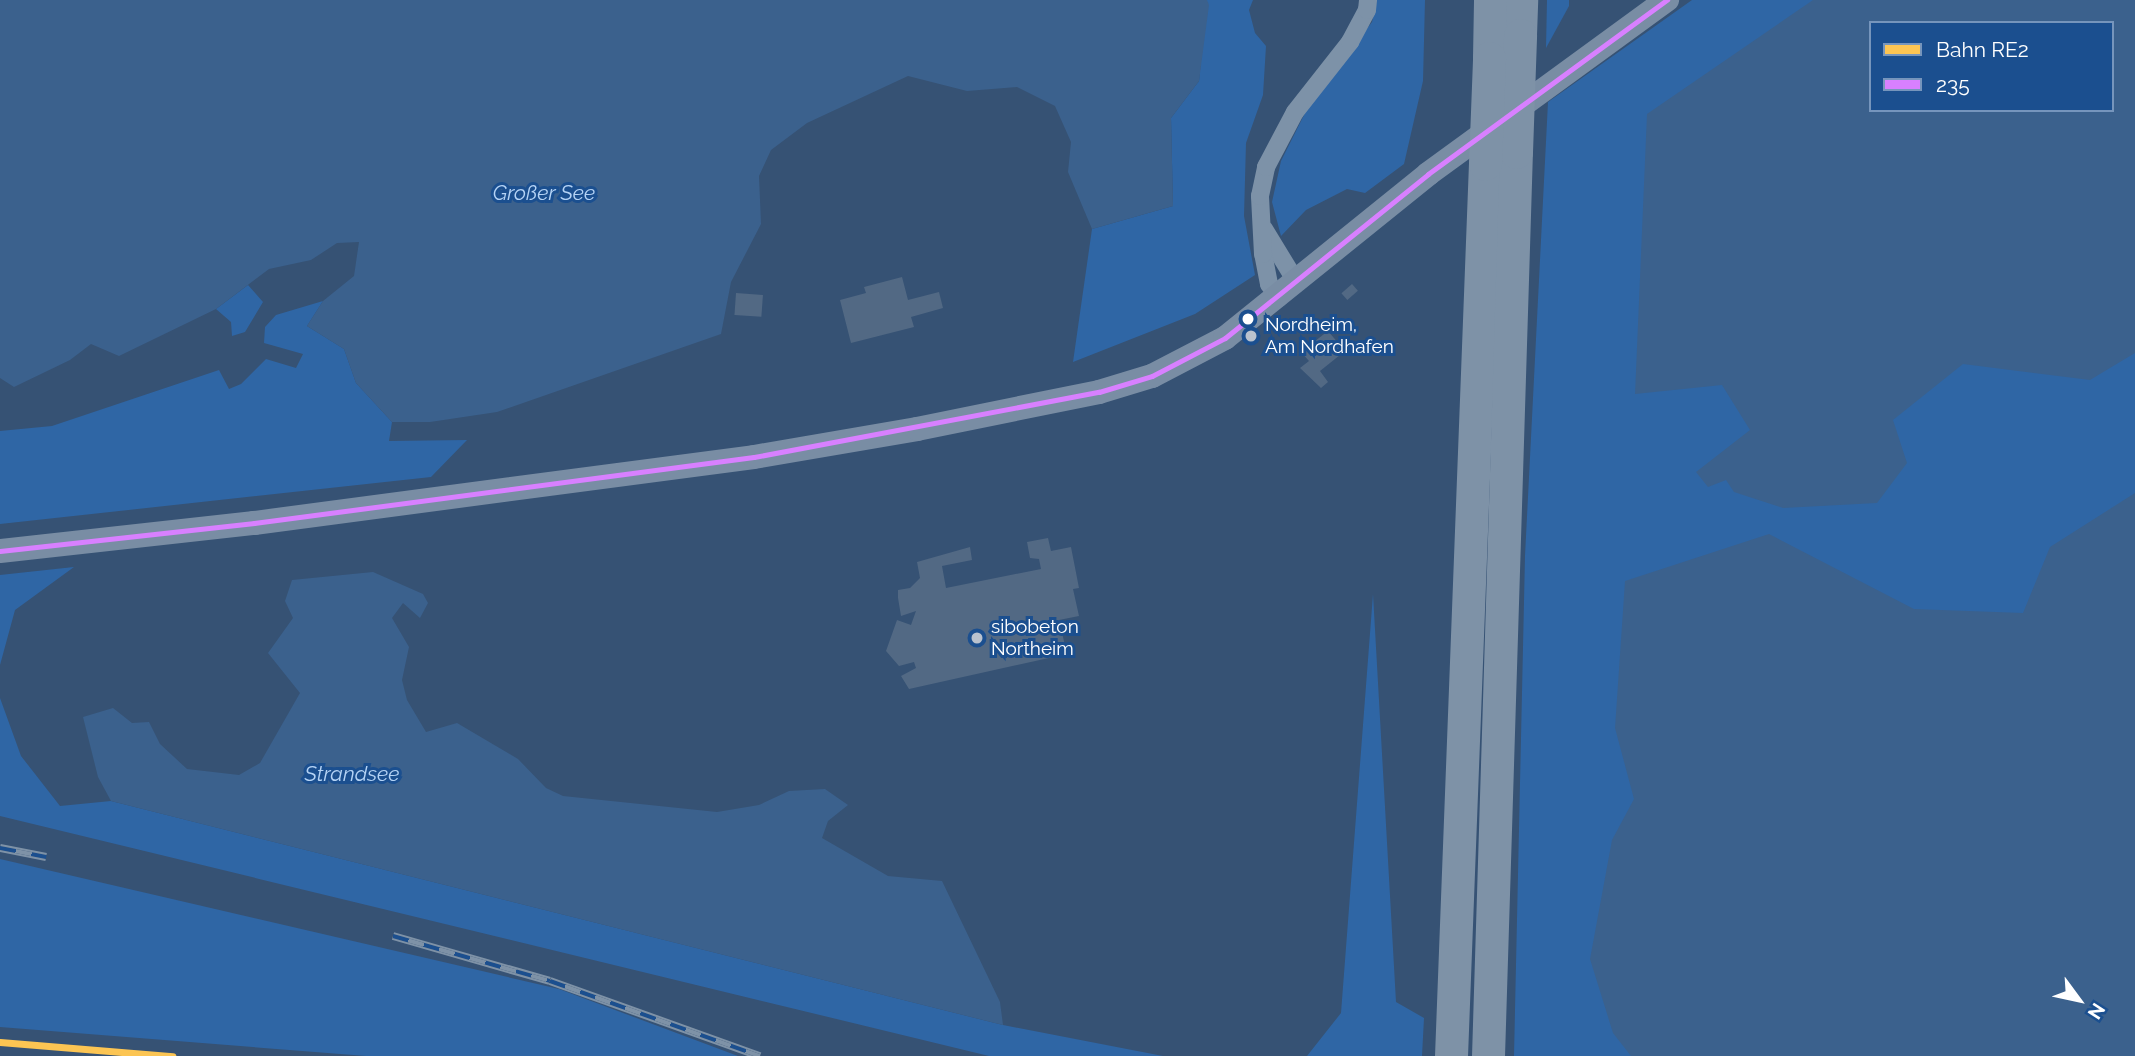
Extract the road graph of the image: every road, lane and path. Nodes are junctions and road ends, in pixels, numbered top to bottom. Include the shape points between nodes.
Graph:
1 (1367, 0) edge
2 (1490, 0) edge
3 (1521, 0) edge
4 (1667, 0) edge
5 (1288, 290) junction
6 (0, 551) edge
7 (1451, 1056) edge
8 (1489, 1056) edge

1 - 5 street via 1367,10 1350,42 1295,113 1266,167 1260,196 1269,284
2 - 7 highway, bridge
3 - 8 highway, bridge
4 - 5 main road via 1428,174
5 - 6 main road via 1225,338 1152,376 1099,392 917,429 754,457 254,523

